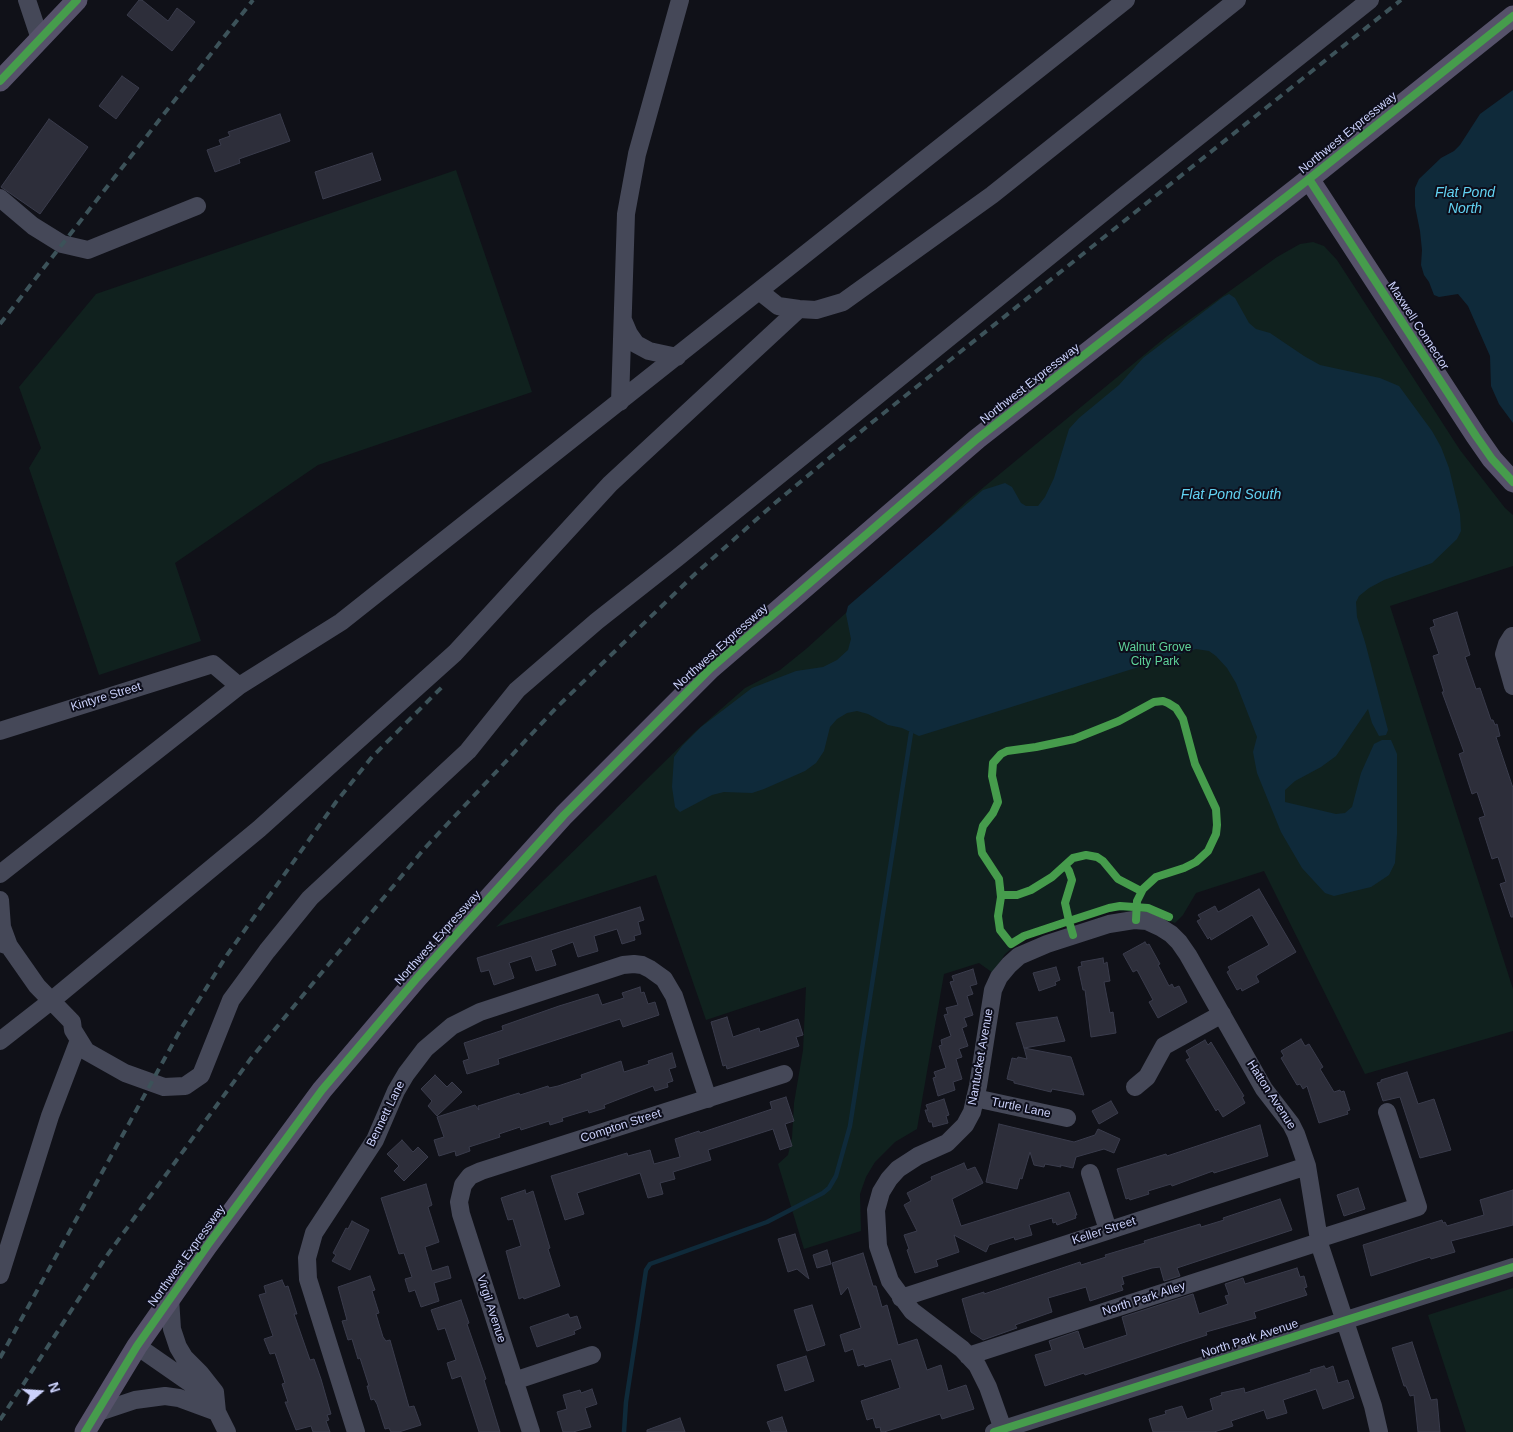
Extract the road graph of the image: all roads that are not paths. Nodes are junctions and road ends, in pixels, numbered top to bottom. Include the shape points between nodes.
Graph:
1 (27, 0) edge
2 (77, 0) edge
3 (680, 0) edge
4 (1126, 0) edge
5 (1236, 0) edge
6 (1370, 0) edge
7 (1513, 16) edge
8 (40, 38) junction
9 (0, 81) edge
10 (1309, 179) junction
11 (0, 198) edge
12 (197, 206) dead end
13 (759, 292) junction
14 (799, 309) junction
15 (623, 320) junction
16 (677, 357) junction
17 (620, 402) junction
18 (1513, 482) edge
19 (1512, 636) edge
20 (239, 686) junction
21 (1513, 686) edge
22 (0, 731) edge
23 (0, 874) edge
24 (0, 900) edge
25 (1070, 936) joint
26 (4, 944) edge
27 (51, 1001) junction
28 (1222, 1014) junction
29 (79, 1040) junction
30 (0, 1041) edge
31 (784, 1074) dead end
32 (1135, 1087) dead end
33 (975, 1098) junction
34 (708, 1099) junction
35 (1388, 1112) dead end
36 (1067, 1118) dead end
37 (1307, 1166) junction
38 (1090, 1173) dead end
39 (463, 1185) joint
40 (1108, 1230) junction
41 (1319, 1240) junction
42 (1513, 1267) edge
43 (0, 1275) edge
44 (170, 1298) junction
45 (901, 1298) junction
46 (1344, 1320) junction
47 (137, 1346) junction
48 (592, 1355) dead end
49 (968, 1356) junction
50 (514, 1381) junction
51 (217, 1412) junction
52 (96, 1413) junction
53 (1000, 1431) edge
54 (85, 1432) edge
55 (227, 1432) edge
56 (356, 1432) edge
57 (531, 1432) edge
58 (1379, 1432) edge

1 - 8 street
2 - 8 main road
3 - 15 street via 637,154 626,214
4 - 13 street
5 - 14 street via 992,195 843,302 816,310
6 - 29 street via 597,621 517,690 468,751 310,898 273,943 231,1000 201,1075 185,1086 164,1087 125,1073 86,1051
7 - 10 main road, Northwest Expressway
8 - 9 main road
10 - 18 main road, Maxwell Connector via 1476,436
10 - 44 main road, Northwest Expressway via 977,440 710,669 564,815 416,978 322,1090
11 - 12 street via 33,226 62,244 88,250
13 - 14 street via 778,306
13 - 16 street
14 - 27 street via 610,484 454,653 259,828
15 - 16 street via 636,344 649,351
15 - 17 street
16 - 17 street
17 - 20 street via 341,622
19 - 21 street via 1504,654
20 - 22 street, Kintyre Street via 213,664
20 - 23 street
24 - 26 street
25 - 28 street, Hatton Avenue via 1134,920 1160,927 1171,934 1188,955
25 - 33 street, Nantucket Avenue via 1019,956 999,977 993,990
26 - 27 street
27 - 29 street via 72,1022
27 - 30 street
28 - 32 street via 1164,1046 1145,1079
28 - 37 street, Hatton Avenue via 1264,1089 1291,1124
29 - 43 street via 50,1116
31 - 34 street, Compton Street
33 - 36 street, Turtle Lane
33 - 45 street, Nantucket Avenue via 972,1112 956,1136 898,1169 881,1192 876,1210 878,1246 890,1281
34 - 39 street, Compton Street via 481,1170
34 - 56 street, Bennett Lane via 670,988 650,969 634,964 480,1012 452,1026 425,1049 396,1092 375,1140 314,1233 307,1258 308,1279
35 - 41 street, North Park Alley via 1418,1207
37 - 40 street, Keller Street
37 - 41 street, Hatton Avenue
38 - 40 street
39 - 50 street, Virgil Avenue via 459,1202 461,1214
40 - 45 street, Keller Street
41 - 46 street, Hatton Avenue
41 - 49 street, North Park Alley
42 - 46 street, North Park Avenue
44 - 47 main road, Northwest Expressway
44 - 51 street via 172,1329 178,1347 215,1392
45 - 49 street, Nantucket Avenue via 921,1319
46 - 53 street, North Park Avenue
46 - 58 street, Hatton Avenue
47 - 51 street via 196,1387
47 - 52 main road, Northwest Expressway
48 - 50 street
49 - 53 street, Nantucket Avenue via 985,1379
50 - 57 street, Virgil Avenue
51 - 52 street via 165,1396 136,1400
51 - 55 street
52 - 54 main road, Northwest Expressway

